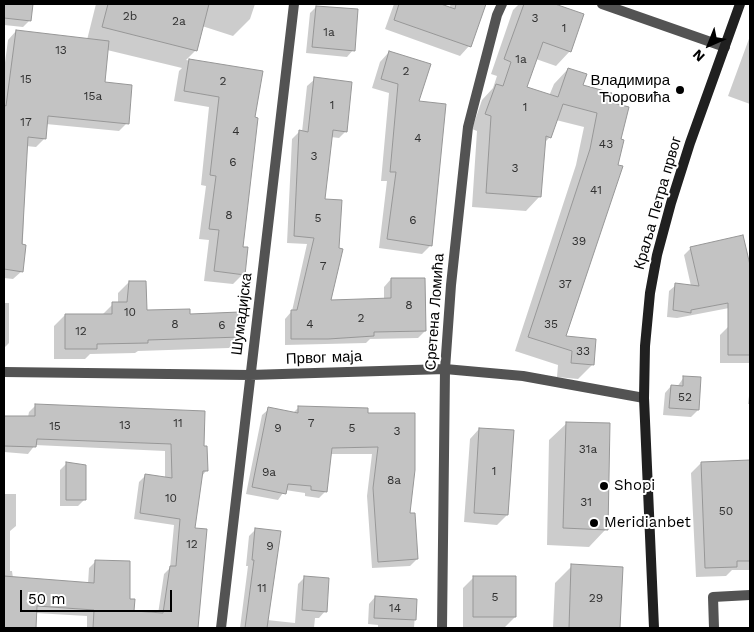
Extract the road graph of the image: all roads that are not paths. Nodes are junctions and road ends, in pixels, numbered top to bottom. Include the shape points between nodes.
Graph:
1 (294, 4) edge
2 (502, 4) edge
3 (602, 4) edge
4 (740, 4) edge
5 (725, 47) junction
6 (445, 369) junction
7 (4, 372) edge
8 (250, 375) junction
9 (644, 398) junction
10 (750, 595) edge
11 (221, 628) edge
12 (442, 628) edge
13 (654, 628) edge
14 (714, 628) edge

1 - 8 street, Шумадијска
2 - 6 street, Сретена Ломића via 468,126
3 - 5 street
4 - 5 main road, Краља Петра првог
5 - 9 main road, Краља Петра првог via 690,143 657,255 647,322
6 - 8 street, Првог маја
6 - 9 street, Првог маја via 523,376
6 - 12 street, Сретена Ломића
7 - 8 street, Првог маја
8 - 11 street, Шумадијска
9 - 13 main road, Краља Петра првог
10 - 14 street via 713,597

